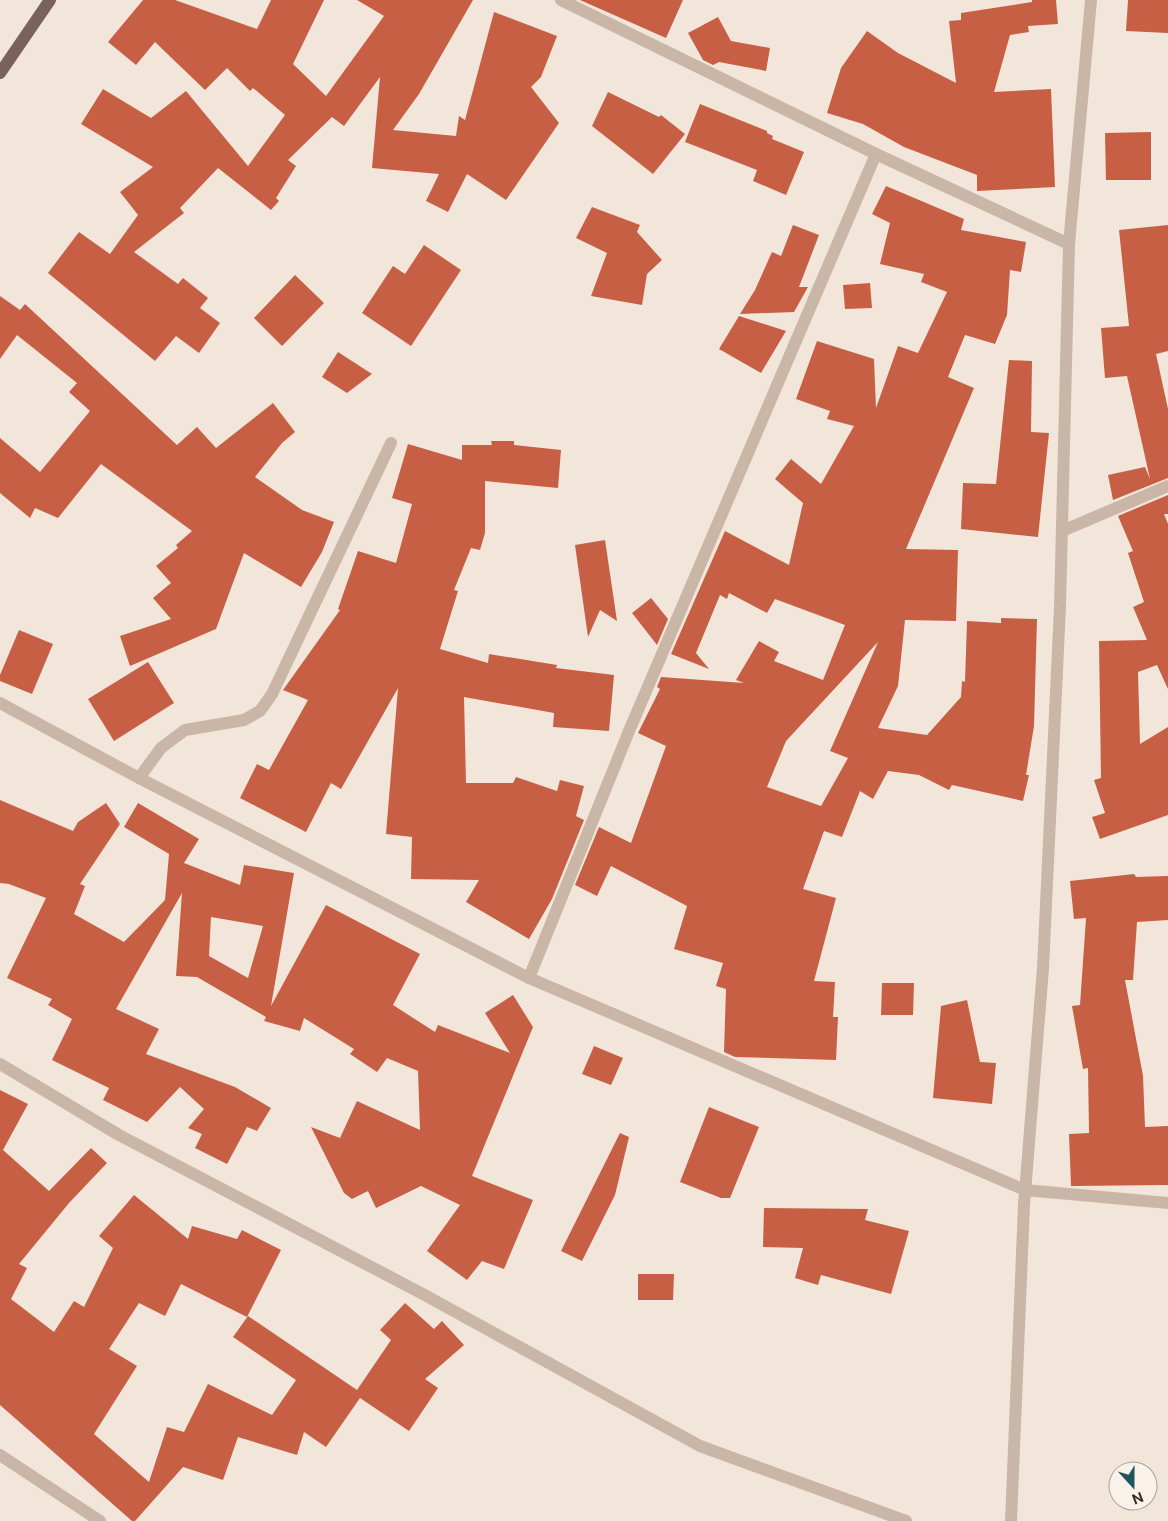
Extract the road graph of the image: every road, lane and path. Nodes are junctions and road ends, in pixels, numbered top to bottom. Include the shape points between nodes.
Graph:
1 (50, 0) edge
2 (561, 0) edge
3 (1091, 0) edge
4 (0, 73) edge
5 (876, 154) junction
6 (1069, 244) junction
7 (391, 443) dead end
8 (1168, 486) edge
9 (1062, 531) junction
10 (0, 703) edge
11 (139, 778) junction
12 (529, 978) junction
13 (0, 1064) edge
14 (1025, 1190) junction
15 (1168, 1203) edge
16 (0, 1455) edge
17 (100, 1521) edge
18 (906, 1521) edge
19 (1010, 1521) edge

1 - 4 main road
2 - 5 street
3 - 6 street
5 - 6 street
5 - 12 street via 629,731
6 - 9 street
7 - 11 street via 272,694 260,711 244,720 185,730 161,748
8 - 9 street
9 - 14 street via 1043,968
10 - 11 street
11 - 12 street
12 - 14 street
13 - 18 street via 118,1135 413,1289 700,1446
14 - 15 street
14 - 19 street
16 - 17 street

